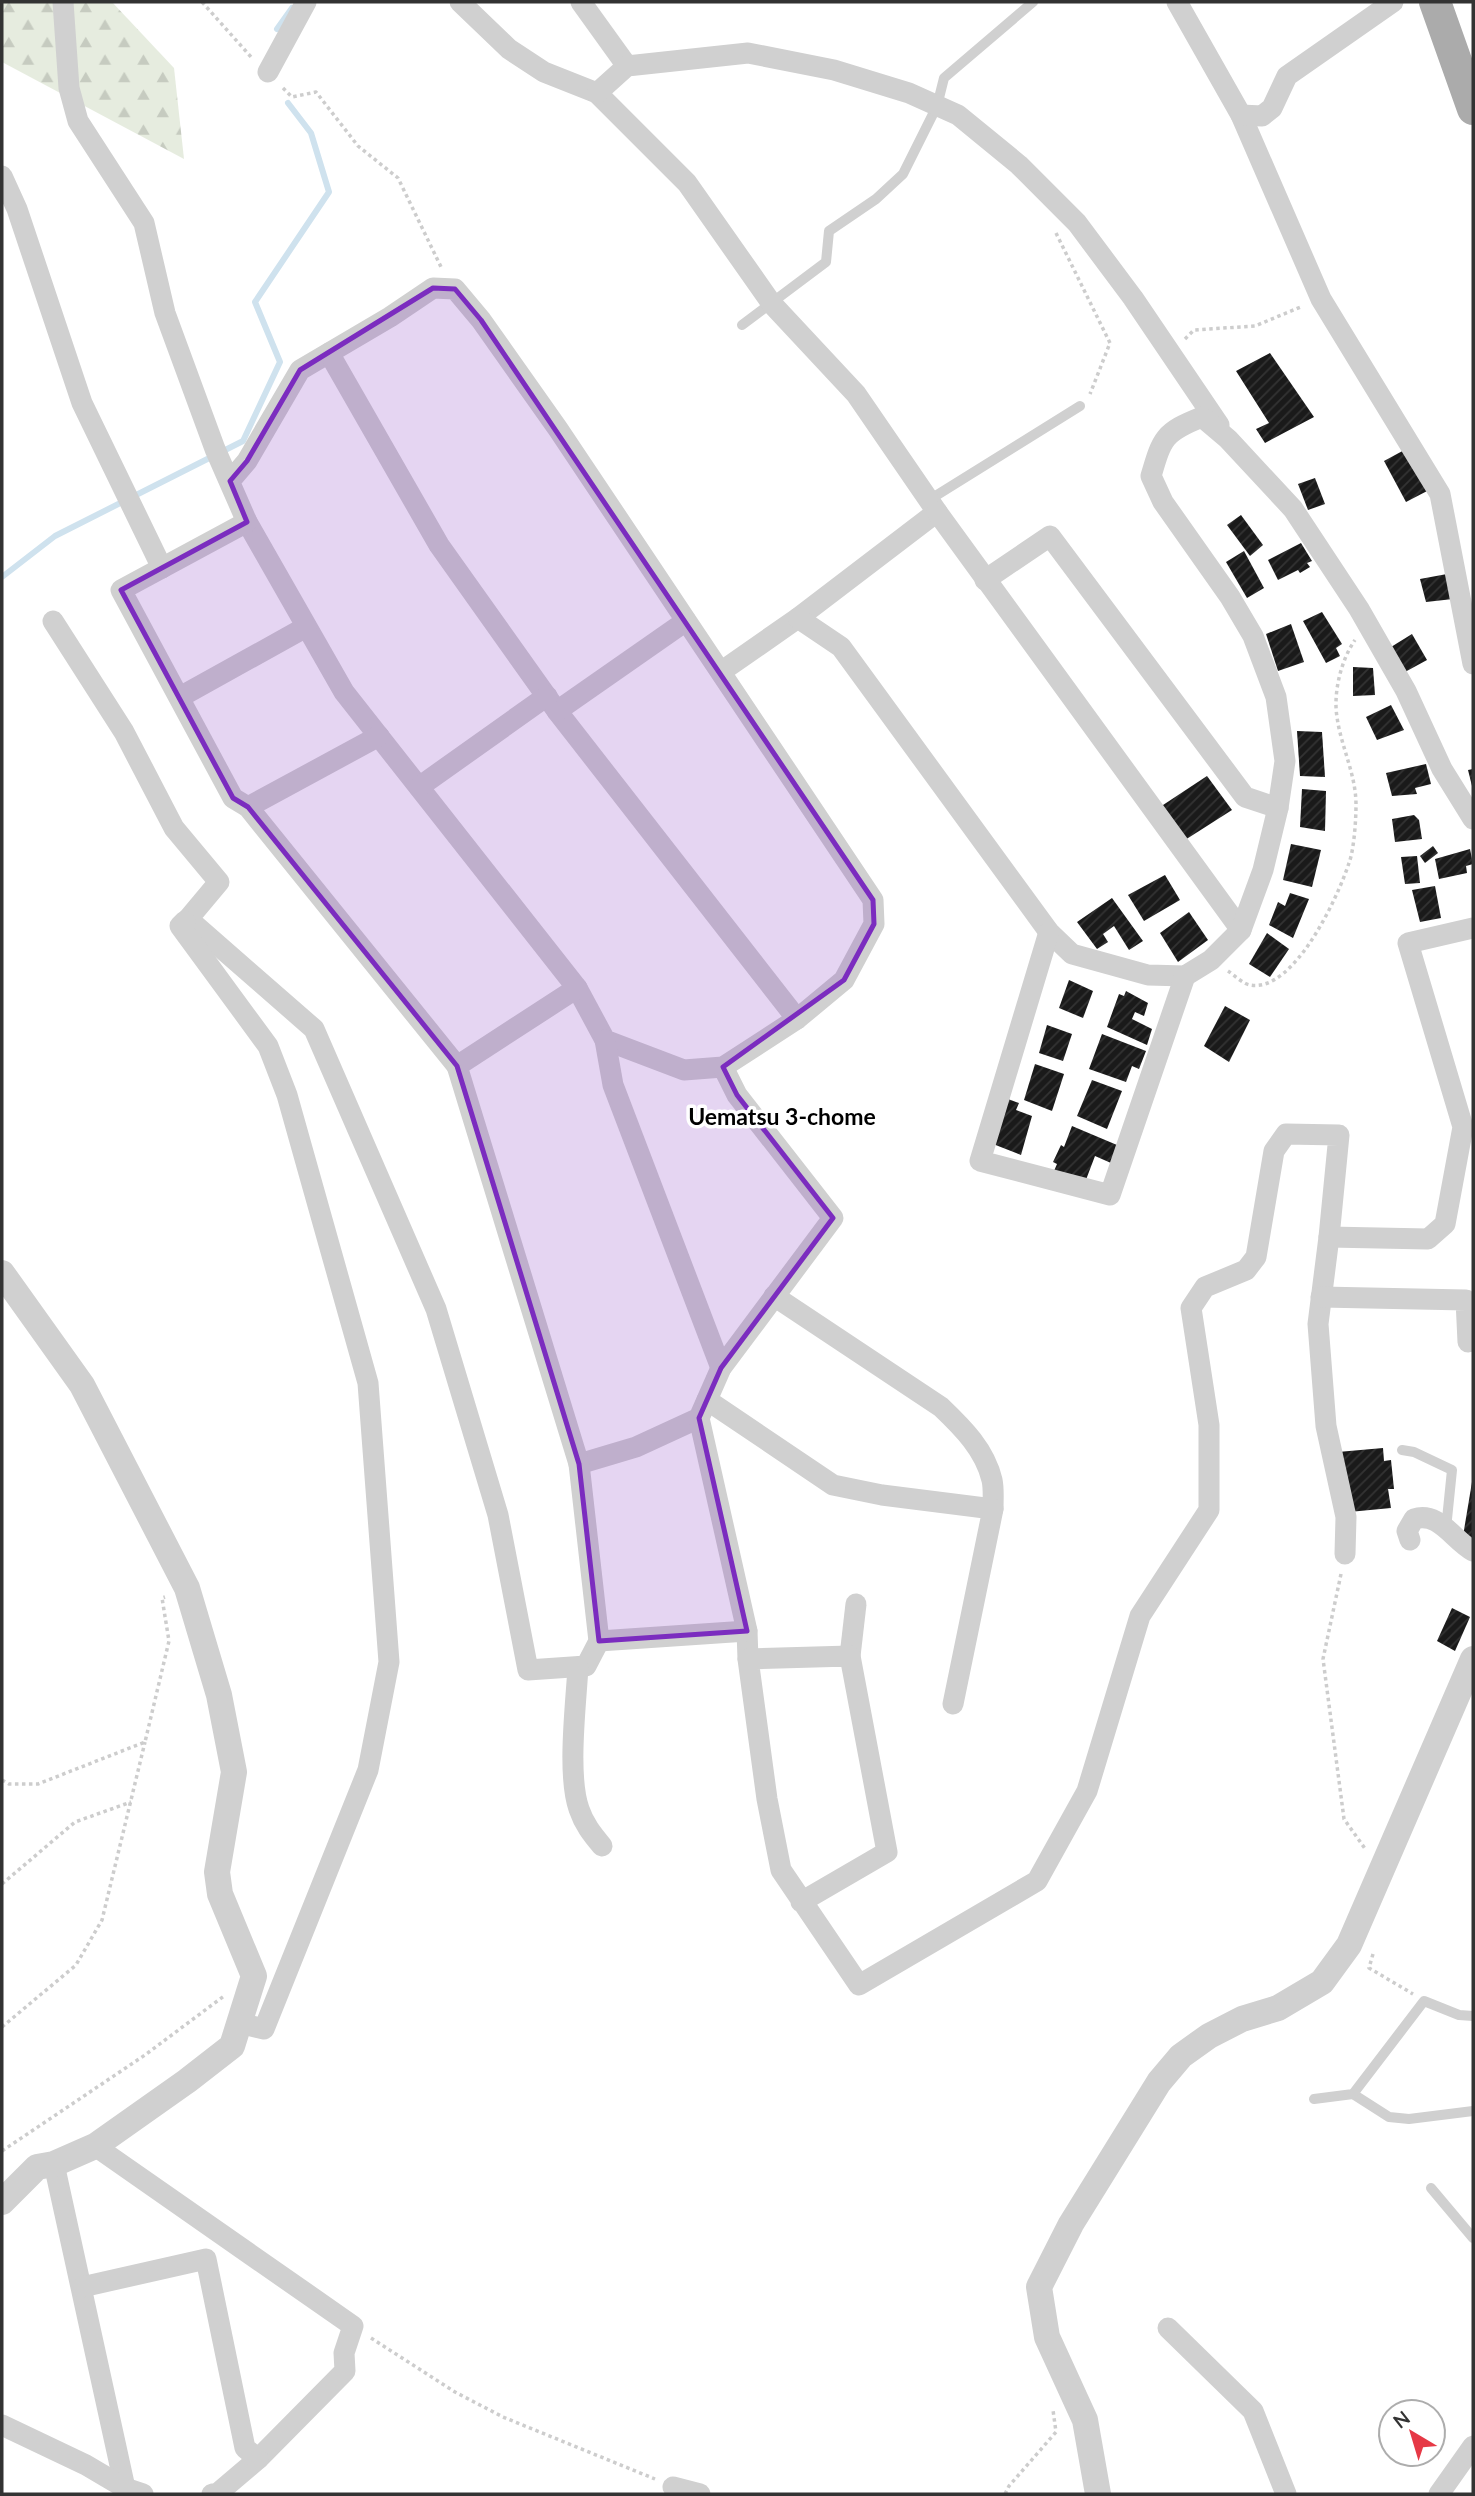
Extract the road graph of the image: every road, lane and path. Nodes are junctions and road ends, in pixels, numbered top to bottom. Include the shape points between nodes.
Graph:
1 (63, 2) edge
2 (202, 2) edge
3 (306, 2) edge
4 (460, 2) edge
5 (581, 2) edge
6 (1033, 2) edge
7 (1177, 2) edge
8 (1393, 2) edge
9 (1435, 2) edge
10 (627, 66) junction
11 (268, 72) junction
12 (597, 93) junction
13 (937, 106) junction
14 (1473, 109) edge
15 (1241, 115) junction
16 (2, 176) edge
17 (1056, 233) dead end
18 (442, 289) junction
19 (1321, 299) junction
20 (772, 304) junction
21 (743, 325) dead end
22 (1184, 340) dead end
23 (329, 353) junction
24 (1080, 406) joint
25 (1228, 439) junction
26 (229, 481) junction
27 (933, 506) junction
28 (247, 522) junction
29 (162, 568) junction
30 (985, 580) junction
31 (798, 618) junction
32 (53, 621) dead end
33 (686, 621) junction
34 (1367, 623) junction
35 (306, 627) junction
36 (1473, 664) edge
37 (722, 671) junction
38 (180, 696) junction
39 (552, 704) junction
40 (379, 736) junction
41 (419, 787) junction
42 (247, 807) junction
43 (1278, 808) junction
44 (1473, 819) edge
45 (188, 919) junction
46 (1473, 928) edge
47 (1241, 930) junction
48 (1049, 932) junction
49 (1211, 960) junction
50 (1185, 976) junction
51 (577, 988) junction
52 (797, 1019) junction
53 (605, 1041) junction
54 (457, 1066) junction
55 (723, 1067) junction
56 (1329, 1237) junction
57 (2, 1273) edge
58 (774, 1296) junction
59 (1321, 1297) junction
60 (1468, 1342) dead end
61 (721, 1368) junction
62 (703, 1409) junction
63 (1402, 1450) dead end
64 (579, 1464) junction
65 (993, 1508) junction
66 (1446, 1529) junction
67 (1410, 1540) dead end
68 (1473, 1551) edge
69 (1345, 1554) joint
70 (187, 1588) junction
71 (856, 1604) dead end
72 (747, 1631) junction
73 (598, 1641) junction
74 (850, 1656) junction
75 (748, 1659) junction
76 (1473, 1659) edge
77 (578, 1667) junction
78 (953, 1704) dead end
79 (145, 1742) junction
80 (2, 1780) edge
81 (131, 1802) junction
82 (602, 1846) dead end
83 (1381, 1871) junction
84 (2, 1884) edge
85 (801, 1902) junction
86 (1376, 1942) dead end
87 (254, 1976) junction
88 (1424, 2001) junction
89 (1473, 2016) edge
90 (239, 2022) junction
91 (2, 2027) edge
92 (1353, 2094) junction
93 (1314, 2099) dead end
94 (1473, 2111) edge
95 (95, 2146) junction
96 (2, 2151) edge
97 (54, 2164) junction
98 (1431, 2188) dead end
99 (2, 2202) edge
100 (1473, 2238) edge
101 (82, 2287) junction
102 (353, 2326) junction
103 (1168, 2328) dead end
104 (1061, 2367) junction
105 (2, 2425) edge
106 (1473, 2446) edge
107 (258, 2459) junction
108 (673, 2487) joint
109 (134, 2491) edge
110 (212, 2494) edge
111 (701, 2494) edge
112 (1005, 2494) edge
113 (1098, 2494) edge
114 (1286, 2494) edge
115 (1439, 2494) edge

1 - 26 street via 69,88 78,121 144,223 165,313
2 - 11 path
3 - 11 street
4 - 12 street via 509,49 544,72
5 - 10 street
6 - 13 lane via 944,78
7 - 15 street
8 - 15 street via 1287,75 1272,108 1262,116
9 - 14 main road
10 - 12 street
10 - 13 street via 748,53 834,70
11 - 18 path via 292,97 316,92 358,146 398,178 442,268
12 - 20 street via 687,183
13 - 20 lane via 903,174 829,231 825,262
13 - 25 street via 958,115 1019,164 1077,223
15 - 19 street
16 - 29 street via 82,403
17 - 24 path via 1110,343 1087,401
18 - 23 street via 433,288
18 - 33 street via 455,289 481,320
19 - 22 path via 1255,326 1194,330
19 - 36 street via 1440,494
20 - 21 lane
20 - 27 street via 856,394
23 - 26 street via 300,370 247,461
23 - 39 street via 439,545
24 - 27 lane
25 - 34 street via 1293,509
25 - 43 street via 1202,418 1180,426 1161,443 1151,476 1163,502 1253,636 1276,697 1285,761
26 - 28 street
27 - 30 street
27 - 31 street
28 - 29 street
28 - 35 street
29 - 38 street via 121,590
30 - 43 street via 1050,536 1245,797
30 - 47 street
31 - 37 street
31 - 48 street via 841,647
32 - 45 street via 124,733 174,828 219,882
33 - 37 street
33 - 39 street
34 - 44 street
34 - 49 path via 1350,647 1339,678 1336,716 1352,767 1356,805 1350,862 1312,942 1272,982 1250,985
35 - 38 street
35 - 40 street via 344,692
37 - 52 street via 873,900 874,924 844,980
38 - 42 street via 233,798
39 - 41 street
39 - 52 street
40 - 41 street
40 - 42 street
41 - 51 street
42 - 54 street
43 - 47 street via 1263,870
45 - 77 street via 314,1029 436,1309 498,1515 528,1670
45 - 90 street via 180,926 273,1058 368,1383 389,1662 368,1770 264,2029
46 - 56 street via 1408,943 1463,1127 1445,1224 1428,1239
47 - 49 street
48 - 50 street via 1072,954 1148,975
48 - 50 street via 980,1161 1110,1195
49 - 50 street
51 - 53 street
51 - 54 street
52 - 55 street
53 - 55 street via 684,1070
53 - 61 street via 614,1085
54 - 64 street
55 - 58 street via 737,1095 833,1218
56 - 59 street
56 - 85 street via 1339,1135 1286,1134 1274,1151 1256,1257 1246,1270 1205,1287 1191,1308 1209,1425 1209,1510 1140,1616 1087,1791 1037,1881 859,1985
57 - 70 street via 82,1385
58 - 61 street
58 - 65 street via 941,1407 981,1453 993,1481
59 - 60 street via 1466,1300
59 - 69 street via 1318,1324 1326,1426 1346,1517
61 - 62 street
62 - 64 street via 636,1447
62 - 65 street via 833,1485
62 - 72 street
63 - 66 lane via 1452,1470
64 - 73 street
65 - 78 street
66 - 67 street via 1423,1516 1414,1519 1407,1531
66 - 68 street
69 - 83 path via 1323,1659 1344,1819
70 - 79 path via 162,1598 169,1641
70 - 87 street via 219,1695 234,1772 218,1872 220,1894
71 - 74 street
72 - 73 street
72 - 75 street
73 - 77 street via 586,1666
74 - 75 street
74 - 85 street via 887,1852
75 - 85 street via 781,1870
76 - 83 street
77 - 82 street via 576,1794 587,1828
79 - 80 path via 38,1784
79 - 81 path
81 - 84 path via 75,1822
81 - 91 path via 102,1920 76,1965
83 - 104 street via 1349,1945 1322,1982 1278,2008 1209,2036 1181,2056 1159,2082 1071,2224 1039,2287 1047,2337
86 - 88 path via 1368,1968
87 - 90 street
87 - 96 path
88 - 89 lane
88 - 92 lane
90 - 95 street via 232,2046
92 - 93 lane
92 - 94 lane via 1389,2117
95 - 97 street
95 - 102 street
97 - 99 street via 37,2167
97 - 101 street
98 - 100 lane
101 - 107 street via 206,2259 245,2448
101 - 109 street
102 - 107 street via 344,2353 345,2371
102 - 108 path via 455,2392 503,2417
103 - 114 street via 1253,2411
104 - 112 path via 1051,2390 1056,2432
104 - 113 street via 1085,2420
105 - 109 street
106 - 115 street
107 - 110 street
108 - 111 street

